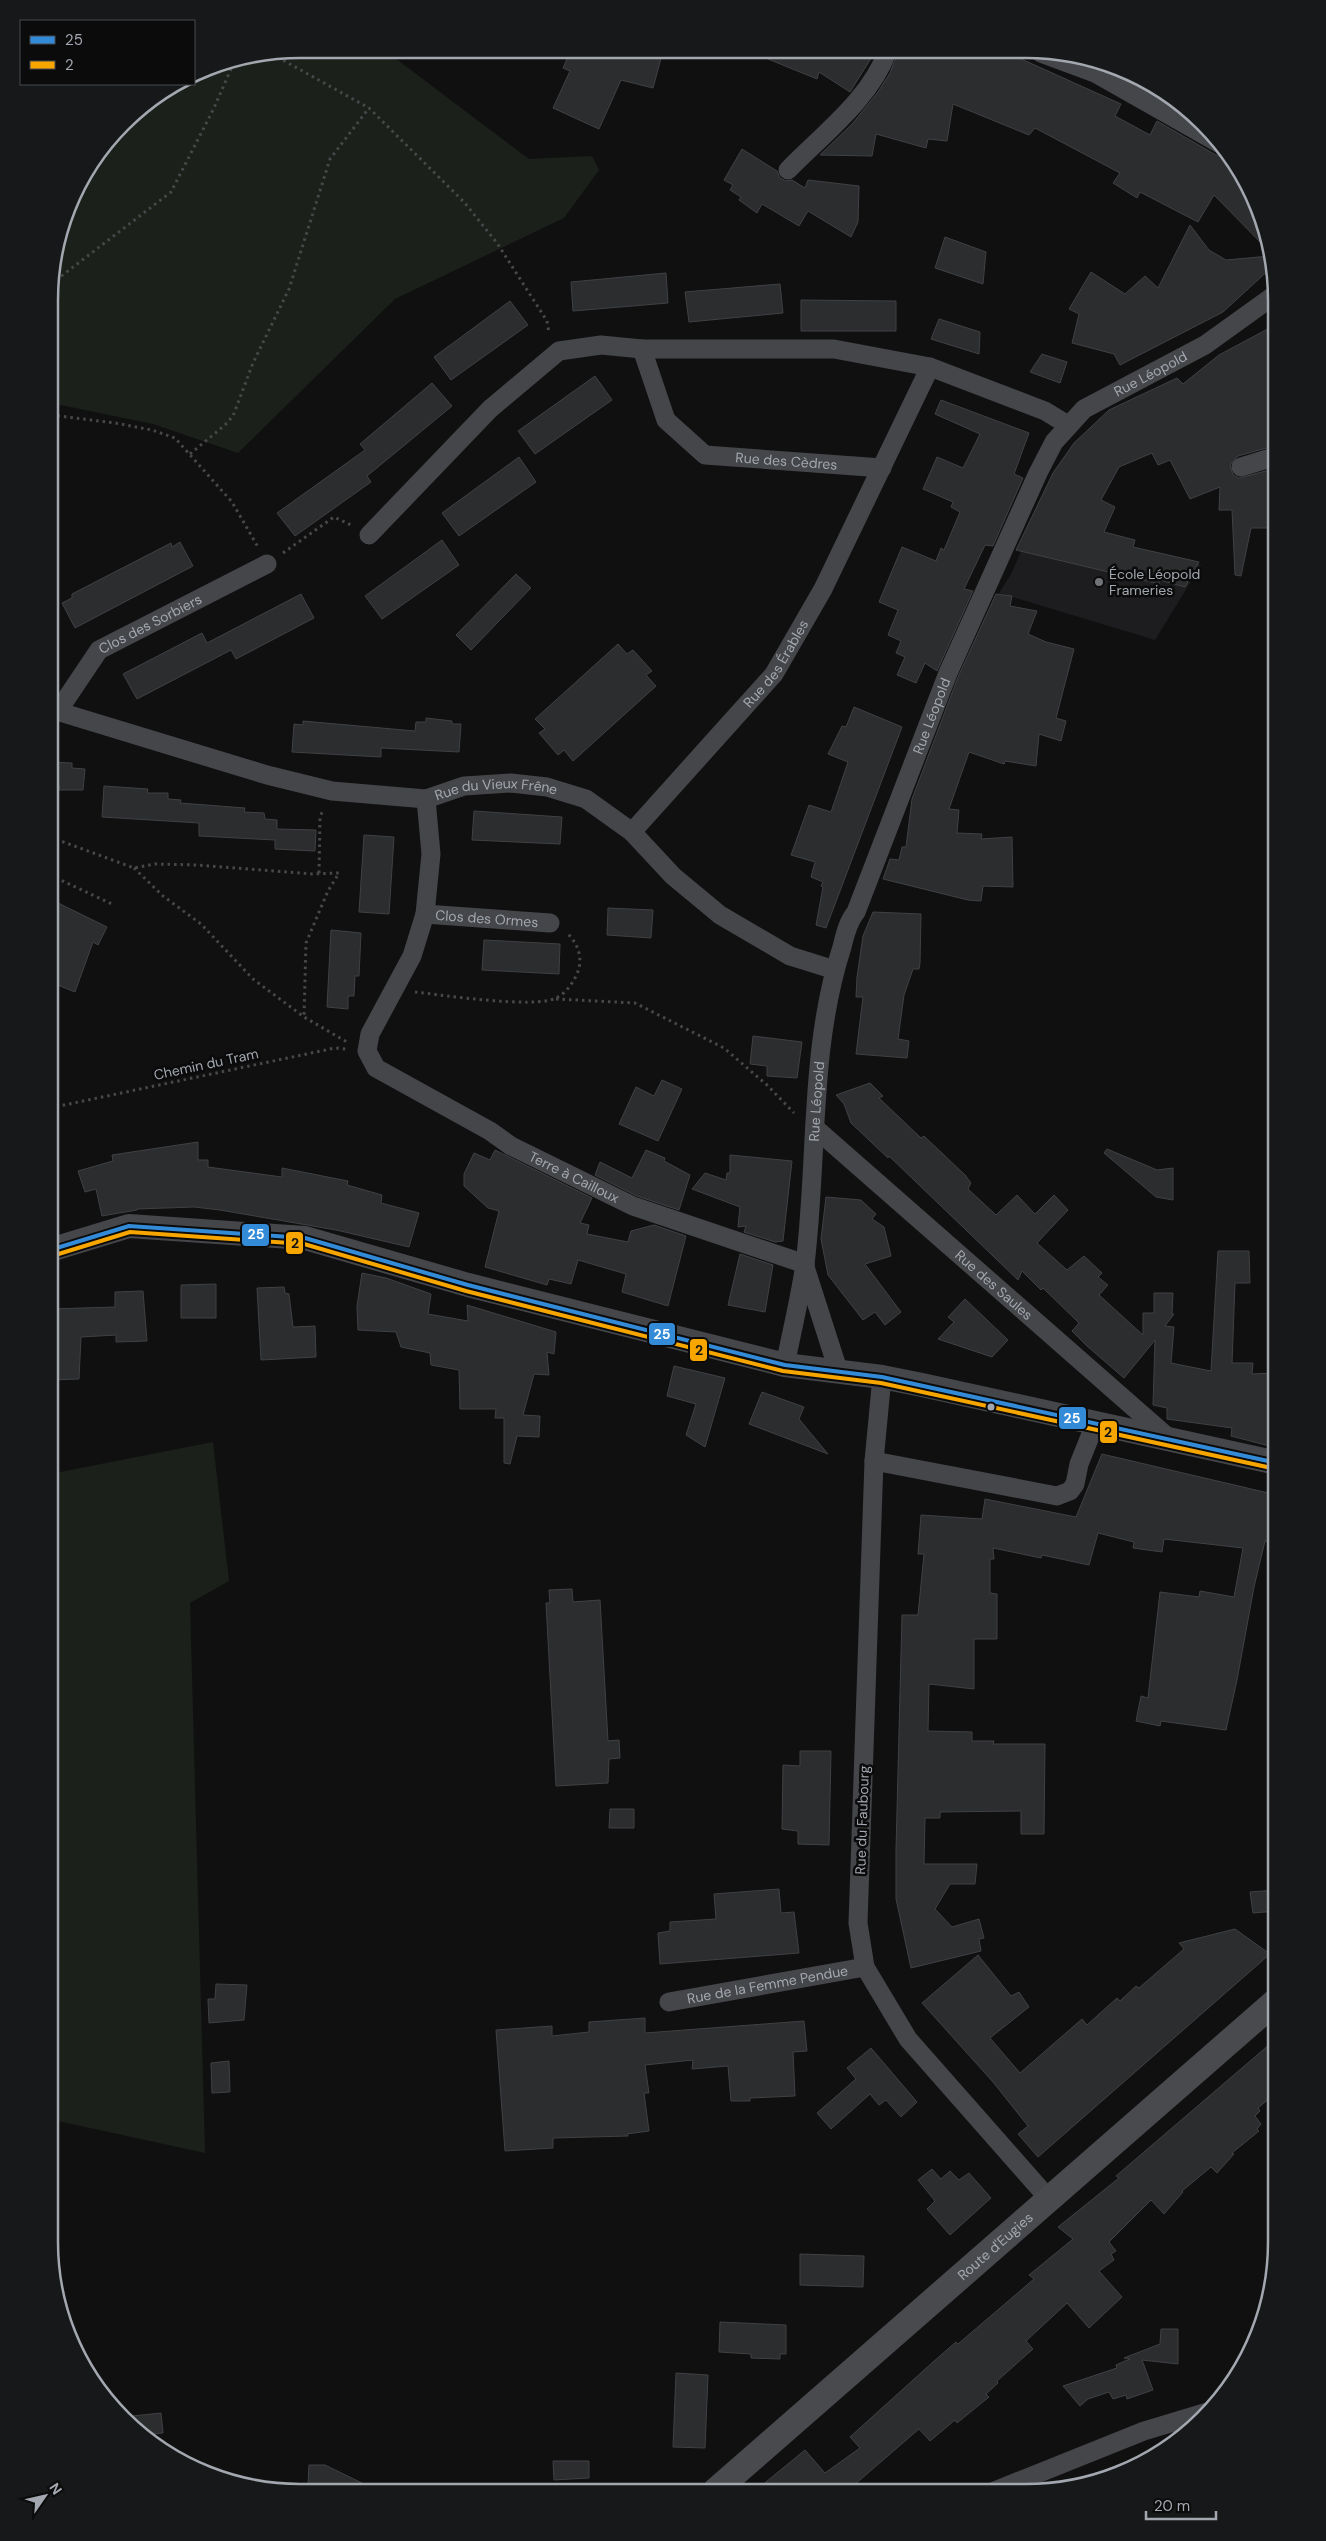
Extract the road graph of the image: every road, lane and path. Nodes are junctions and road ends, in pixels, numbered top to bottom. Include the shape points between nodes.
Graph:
1 (280, 58) edge
2 (885, 58) edge
3 (232, 67) edge
4 (1097, 68) edge
5 (369, 108) junction
6 (1202, 133) edge
7 (788, 170) dead end
8 (59, 278) edge
9 (1268, 300) edge
10 (642, 349) junction
11 (553, 356) junction
12 (930, 367) junction
13 (58, 416) edge
14 (1068, 425) junction
15 (190, 454) junction
16 (1268, 459) edge
17 (1241, 467) dead end
18 (882, 468) junction
19 (369, 535) joint
20 (267, 564) junction
21 (58, 705) edge
22 (58, 711) edge
23 (332, 791) junction
24 (426, 799) junction
25 (632, 832) junction
26 (58, 840) edge
27 (134, 868) junction
28 (319, 873) junction
29 (58, 879) edge
30 (114, 905) dead end
31 (425, 914) junction
32 (550, 923) joint
33 (835, 970) junction
34 (394, 990) junction
35 (556, 999) junction
36 (304, 1017) junction
37 (367, 1051) junction
38 (58, 1106) edge
39 (815, 1128) junction
40 (58, 1248) edge
41 (805, 1264) junction
42 (785, 1365) junction
43 (838, 1373) junction
44 (882, 1377) junction
45 (1095, 1424) junction
46 (1173, 1442) junction
47 (874, 1461) junction
48 (1268, 1461) edge
49 (865, 1967) junction
50 (669, 2002) dead end
51 (1268, 2008) edge
52 (1049, 2198) junction
53 (1195, 2415) edge
54 (723, 2484) edge
55 (1012, 2484) edge

1 - 5 path
2 - 7 street via 867,89
3 - 8 path via 171,192
4 - 6 street
5 - 11 path via 464,202 497,243 547,320
5 - 15 path via 330,159 289,289 253,363 233,416
9 - 14 street, Rue Léopold via 1205,345 1095,402
10 - 11 street via 601,345 559,351
10 - 12 street via 834,349
10 - 18 street, Rue des Cèdres via 666,420 705,455
11 - 19 street via 490,409
12 - 14 street via 1045,411
12 - 18 street
13 - 15 path via 152,430 175,438
14 - 33 street, Rue Léopold via 1046,456 948,673 851,918
15 - 20 path via 232,502
16 - 17 street
18 - 25 street, Rue des Érables via 823,589 774,674
19 - 20 path via 334,517
20 - 21 street, Clos des Sorbiers via 99,650
22 - 23 street, Rue du Vieux Frêne via 267,775
23 - 24 street, Rue du Vieux Frêne
23 - 28 path via 320,817
24 - 25 street, Rue du Vieux Frêne via 464,786 511,783 547,788 586,799
24 - 31 street, Clos des Ormes via 431,854
25 - 33 street, Rue du Vieux Frêne via 672,876 720,915 790,956
26 - 27 path
27 - 28 path via 155,864 196,865
27 - 36 path via 164,896 202,924 253,979
28 - 36 path via 339,873 306,943
29 - 30 path
31 - 32 street, Clos des Ormes
31 - 34 street, Clos des Ormes via 416,946
32 - 35 path via 575,941 580,961 577,975
33 - 39 street, Rue Léopold via 824,1033
34 - 35 path via 530,1002
34 - 37 street, Clos des Ormes via 370,1034
35 - 39 path via 635,1003 724,1048 805,1124
36 - 37 path
37 - 38 path, Chemin du Tram via 335,1048
37 - 41 street, Terre à Cailloux via 371,1062 382,1072 490,1131 511,1146 633,1206
39 - 41 street, Rue Léopold
39 - 46 street, Rue des Saules
40 - 42 street, Rue des Saules via 129,1226 305,1238 468,1285
41 - 42 street, Rue Léopold
41 - 43 street, Rue Léopold
42 - 43 street, Rue des Saules
43 - 44 street, Rue des Saules
44 - 45 street, Rue des Saules
44 - 47 street, Rue du Faubourg
45 - 46 street, Rue des Saules
45 - 47 street via 1079,1464 1075,1484 1070,1491 1057,1496
46 - 48 street, Rue des Saules
47 - 49 street, Rue du Faubourg via 858,1923
49 - 50 street, Rue de la Femme Pendue
49 - 52 street, Rue du Faubourg via 908,2039
51 - 52 main road, Route d'Eugies
52 - 54 main road, Route d'Eugies
53 - 55 street via 1144,2431

